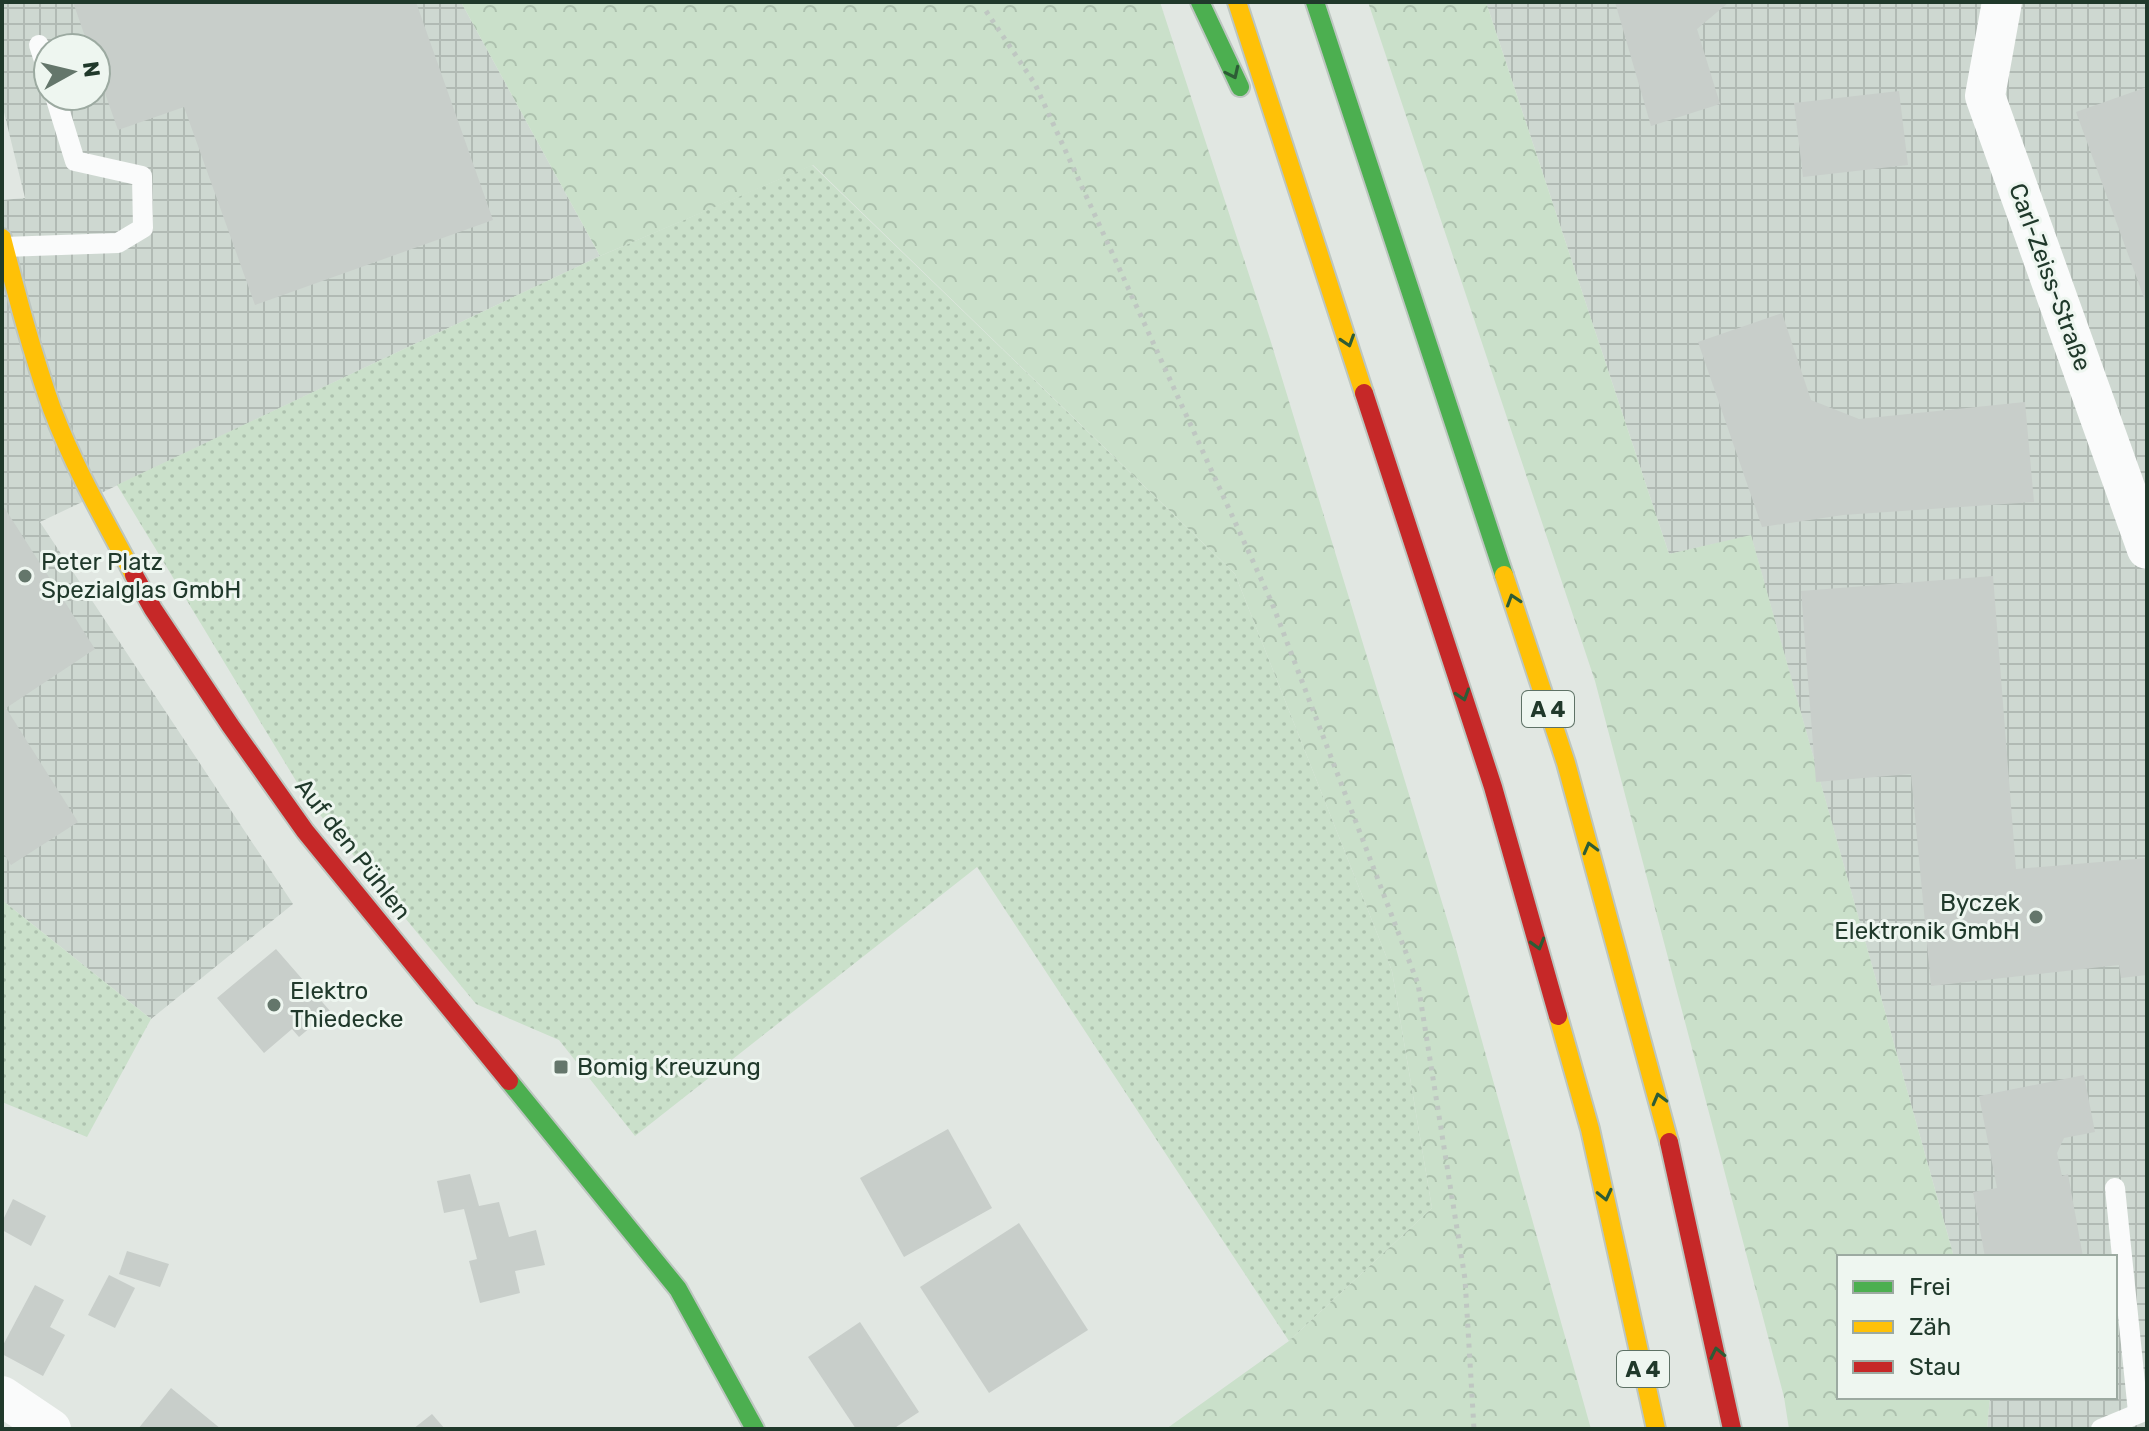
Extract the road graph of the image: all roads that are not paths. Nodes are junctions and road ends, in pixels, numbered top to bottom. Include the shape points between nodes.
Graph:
1 (1200, 2) edge
2 (1237, 2) edge
3 (1315, 2) edge
4 (2002, 2) edge
5 (1246, 99) dead end
6 (60, 112) edge
7 (1259, 127) dead end
8 (3, 244) edge
9 (1324, 267) junction
10 (2147, 549) edge
11 (2115, 1188) dead end
12 (2, 1396) edge
13 (2143, 1411) edge
14 (51, 1429) edge
15 (755, 1429) edge
16 (1656, 1429) edge
17 (1732, 1429) edge
18 (2101, 1429) edge

1 -> 5 main road
2 - 9 main road, A 4
17 -> 3 main road, A 4 via 1663,1116 1566,763
4 - 10 street, Carl-Zeiss-Straße via 1985,96
6 - 8 lane via 75,161 142,176 143,228 118,243
7 - 9 main road
8 - 15 main road, Auf den Pühlen via 59,425 83,481 153,609 305,831 678,1289
9 -> 16 main road, A 4 via 1493,787 1590,1129
11 - 13 lane
12 - 14 street
13 - 18 lane

